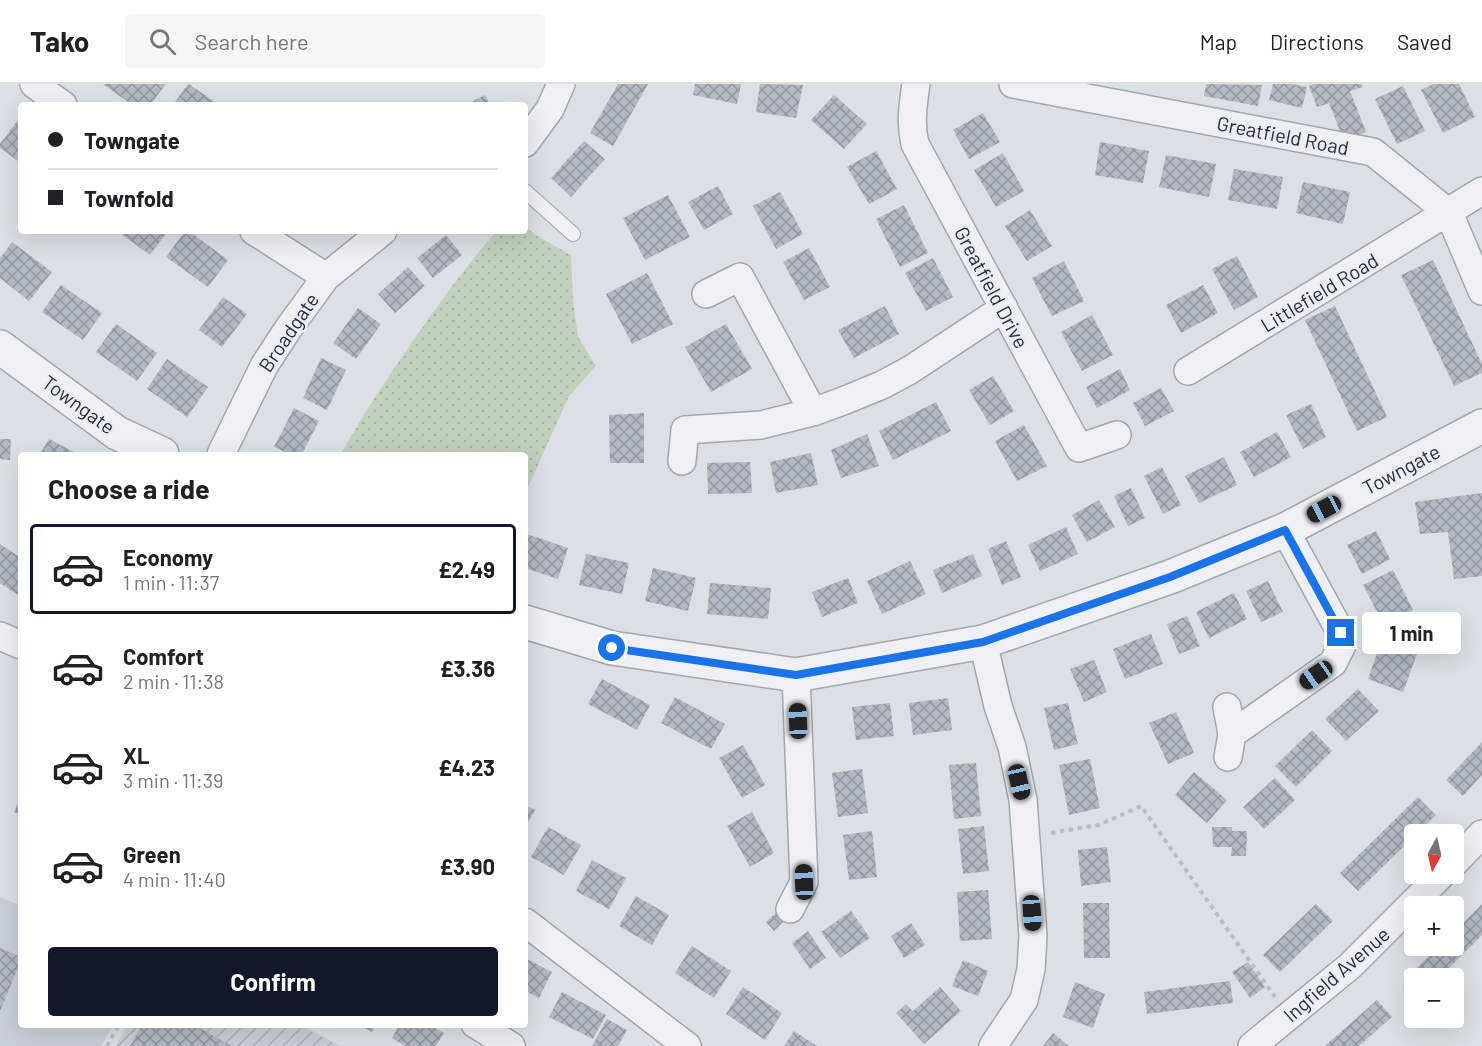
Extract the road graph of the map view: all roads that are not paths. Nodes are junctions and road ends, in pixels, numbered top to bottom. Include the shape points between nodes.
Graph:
1 (34, 84) edge
2 (561, 84) edge
3 (916, 84) edge
4 (1013, 84) edge
5 (59, 102) edge
6 (528, 139) edge
7 (1482, 191) edge
8 (528, 194) edge
9 (1449, 213) junction
10 (259, 234) edge
11 (379, 234) edge
12 (573, 234) dead end
13 (326, 277) junction
14 (1482, 291) edge
15 (706, 294) dead end
16 (1004, 308) junction
17 (0, 347) edge
18 (1188, 371) dead end
19 (813, 412) junction
20 (1482, 426) edge
21 (1117, 435) dead end
22 (158, 452) edge
23 (222, 452) edge
24 (682, 461) dead end
25 (1285, 530) junction
26 (528, 623) edge
27 (0, 636) edge
28 (983, 642) junction
29 (18, 644) edge
30 (796, 675) junction
31 (1227, 707) dead end
32 (1482, 834) edge
33 (1464, 853) edge
34 (1432, 884) edge
35 (790, 909) dead end
36 (528, 924) edge
37 (482, 1028) edge
38 (511, 1046) edge
39 (687, 1046) edge
40 (993, 1046) edge
41 (1252, 1046) edge

1 - 5 street
2 - 6 street via 550,109
3 - 16 street, Greatfield Drive via 911,113 915,144
4 - 9 street, Greatfield Road via 1373,152
7 - 9 street, Littlefield Road
8 - 12 lane
9 - 14 street, Greatfield Road
9 - 18 street, Littlefield Road
10 - 13 street
11 - 13 street, Broadgate
13 - 23 street, Broadgate via 264,366
15 - 19 street via 740,277
16 - 19 street via 891,380
16 - 21 street, Greatfield Drive via 1079,448
17 - 22 street, Towngate via 117,433
19 - 24 street via 761,425 685,430
20 - 25 street, Towngate
25 - 28 street, Towngate via 1170,577
25 - 31 street via 1336,622 1342,645 1333,663 1230,746
26 - 30 street, Towngate via 612,648
27 - 29 street
28 - 30 street, Towngate
28 - 40 street via 1023,800 1033,936 1024,1000
30 - 35 street via 804,882
32 - 33 street
34 - 41 street, Ingfield Avenue via 1350,966
36 - 39 street
37 - 38 street

